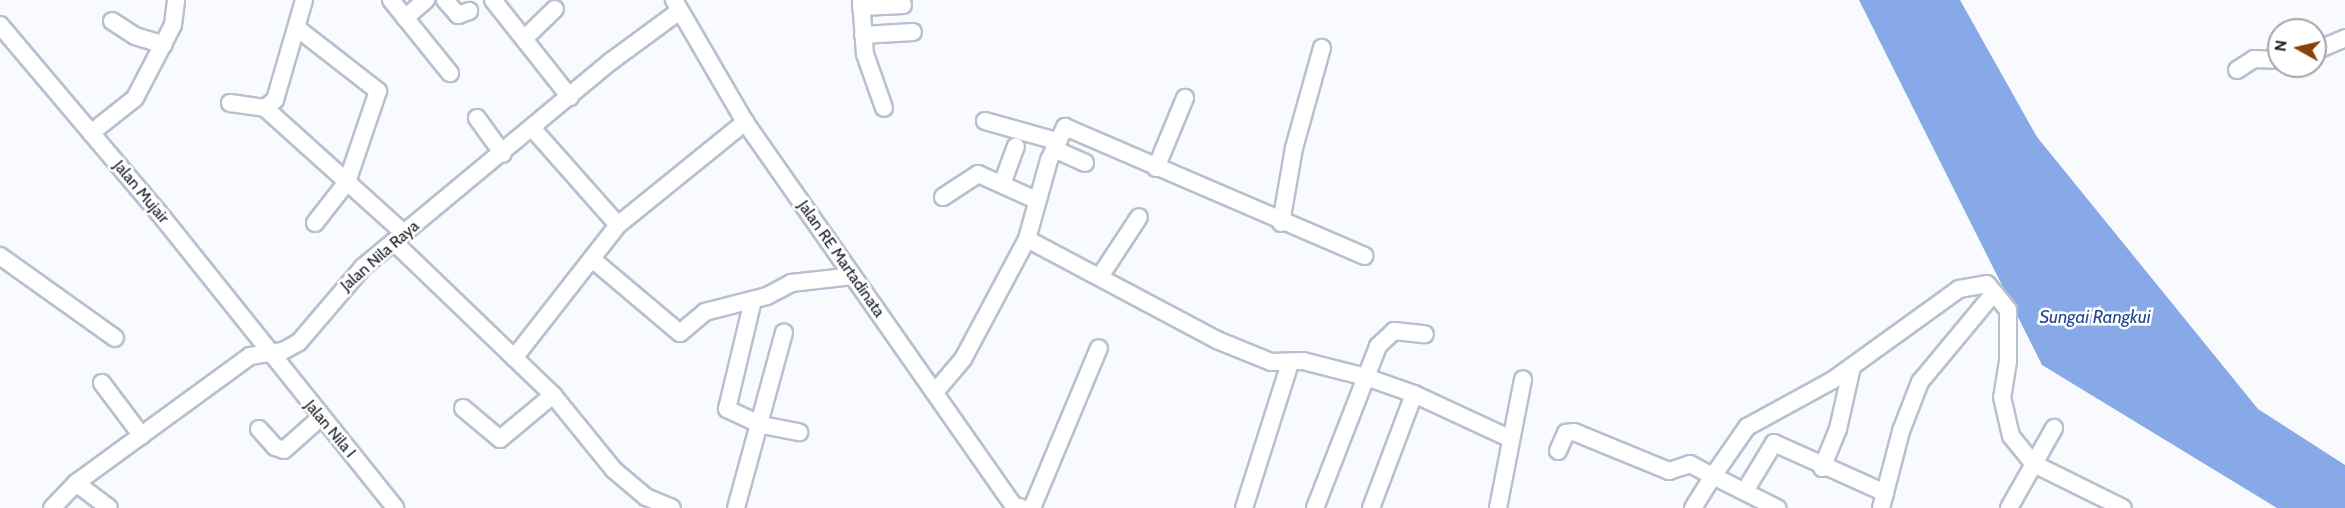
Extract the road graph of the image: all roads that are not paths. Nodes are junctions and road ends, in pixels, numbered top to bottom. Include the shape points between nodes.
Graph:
1 (176, 0) edge
2 (304, 0) edge
3 (392, 0) edge
4 (426, 0) edge
5 (445, 0) edge
6 (493, 0) edge
7 (861, 3) edge
8 (903, 4) dead end
9 (676, 6) edge
10 (555, 9) dead end
11 (469, 11) dead end
12 (405, 18) junction
13 (112, 21) dead end
14 (297, 28) junction
15 (913, 32) dead end
16 (863, 35) junction
17 (3, 38) edge
18 (2345, 38) edge
19 (524, 39) junction
20 (164, 45) junction
21 (2327, 46) edge
22 (1322, 48) dead end
23 (2267, 60) edge
24 (2237, 70) dead end
25 (450, 73) dead end
26 (570, 97) junction
27 (1185, 98) dead end
28 (230, 103) dead end
29 (265, 108) junction
30 (884, 108) dead end
31 (477, 118) dead end
32 (985, 121) dead end
33 (745, 122) junction
34 (533, 129) junction
35 (91, 133) junction
36 (1055, 145) junction
37 (1016, 146) dead end
38 (503, 154) junction
39 (1085, 163) dead end
40 (1156, 168) junction
41 (347, 182) junction
42 (1002, 184) junction
43 (943, 197) dead end
44 (1036, 200) junction
45 (1139, 217) dead end
46 (315, 223) dead end
47 (1281, 223) junction
48 (618, 225) junction
49 (399, 237) junction
50 (1027, 239) junction
51 (0, 256) edge
52 (1364, 256) dead end
53 (592, 258) junction
54 (1101, 275) junction
55 (856, 281) junction
56 (1994, 293) junction
57 (752, 305) junction
58 (784, 332) dead end
59 (1425, 334) dead end
60 (115, 338) dead end
61 (1099, 348) dead end
62 (265, 351) junction
63 (514, 358) junction
64 (1290, 363) junction
65 (1852, 367) junction
66 (1366, 377) junction
67 (1523, 379) dead end
68 (102, 383) dead end
69 (934, 392) junction
70 (553, 394) junction
71 (1414, 394) junction
72 (463, 408) dead end
73 (320, 418) junction
74 (762, 425) junction
75 (2055, 428) dead end
76 (259, 429) dead end
77 (800, 432) dead end
78 (142, 436) junction
79 (1511, 439) junction
80 (1558, 451) dead end
81 (2034, 464) junction
82 (1822, 468) junction
83 (1713, 476) junction
84 (75, 483) junction
85 (1745, 491) junction
86 (1883, 500) edge
87 (391, 501) edge
88 (1016, 507) edge
89 (52, 508) edge
90 (109, 508) edge
91 (375, 508) edge
92 (672, 508) edge
93 (736, 508) edge
94 (1032, 508) edge
95 (1244, 508) edge
96 (1316, 508) edge
97 (1371, 508) edge
98 (1498, 508) edge
99 (1694, 508) edge
100 (1777, 508) edge
101 (2009, 508) edge
102 (2123, 508) edge

1 - 20 street via 173,25
2 - 14 street
3 - 12 street
4 - 12 street
5 - 11 street via 458,15
6 - 19 street
7 - 8 street
7 - 16 street
9 - 26 street, Jalan Nila Raya
9 - 33 street, Jalan RE Martadinata
10 - 19 street
12 - 25 street
13 - 20 street via 135,36
14 - 29 street via 278,94
14 - 41 street via 378,89
15 - 16 street
16 - 30 street via 869,71
17 - 35 street, Jalan Mujair
18 - 21 street
19 - 26 street
20 - 35 street via 135,98
22 - 47 street via 1306,97
23 - 24 street via 2254,59
26 - 34 street, Jalan Nila Raya
27 - 40 street
28 - 29 street
29 - 41 street
31 - 38 street
32 - 36 street
33 - 48 street
33 - 55 street, Jalan RE Martadinata
34 - 38 street, Jalan Nila Raya
34 - 48 street
35 - 62 street, Jalan Mujair
36 - 39 street
36 - 40 street via 1063,128 1069,128
36 - 44 street
37 - 42 street
38 - 49 street, Jalan Nila Raya
40 - 47 street
41 - 46 street
41 - 49 street
42 - 43 street via 975,174
42 - 44 street
44 - 50 street
45 - 54 street
47 - 52 street
48 - 53 street
49 - 62 street, Jalan Nila Raya via 338,292 299,342 283,351
49 - 63 street
50 - 54 street
50 - 69 street via 963,359
51 - 60 street
53 - 57 street via 680,333 705,312
53 - 63 street
54 - 64 street via 1217,340 1271,362
55 - 57 street via 801,280
55 - 69 street, Jalan RE Martadinata
56 - 65 street via 1987,284 1959,289
56 - 81 street via 2008,310 2008,361 2002,398 2009,426
56 - 86 street via 1920,382 1901,431
57 - 74 street via 727,409
58 - 74 street
59 - 66 street via 1389,333 1378,346
61 - 94 street
62 - 73 street, Jalan Nila I
62 - 78 street, Jalan Nila Raya via 229,370
63 - 70 street
64 - 66 street via 1303,361
64 - 95 street
65 - 82 street via 1838,429
65 - 83 street via 1747,427
66 - 71 street
66 - 96 street
67 - 79 street
68 - 78 street
69 - 88 street, Jalan RE Martadinata
70 - 72 street via 500,439
70 - 92 street via 609,464 645,497
71 - 79 street
71 - 97 street
73 - 76 street via 284,450
73 - 87 street, Jalan Nila I
74 - 77 street
74 - 93 street
75 - 81 street
78 - 84 street, Jalan Nila Raya
79 - 98 street
80 - 83 street via 1570,432 1669,471 1690,464
81 - 101 street
81 - 102 street
82 - 85 street via 1771,444
82 - 86 street
83 - 85 street
83 - 99 street
84 - 89 street, Jalan Nila Raya
84 - 90 street
85 - 100 street
87 - 91 street

